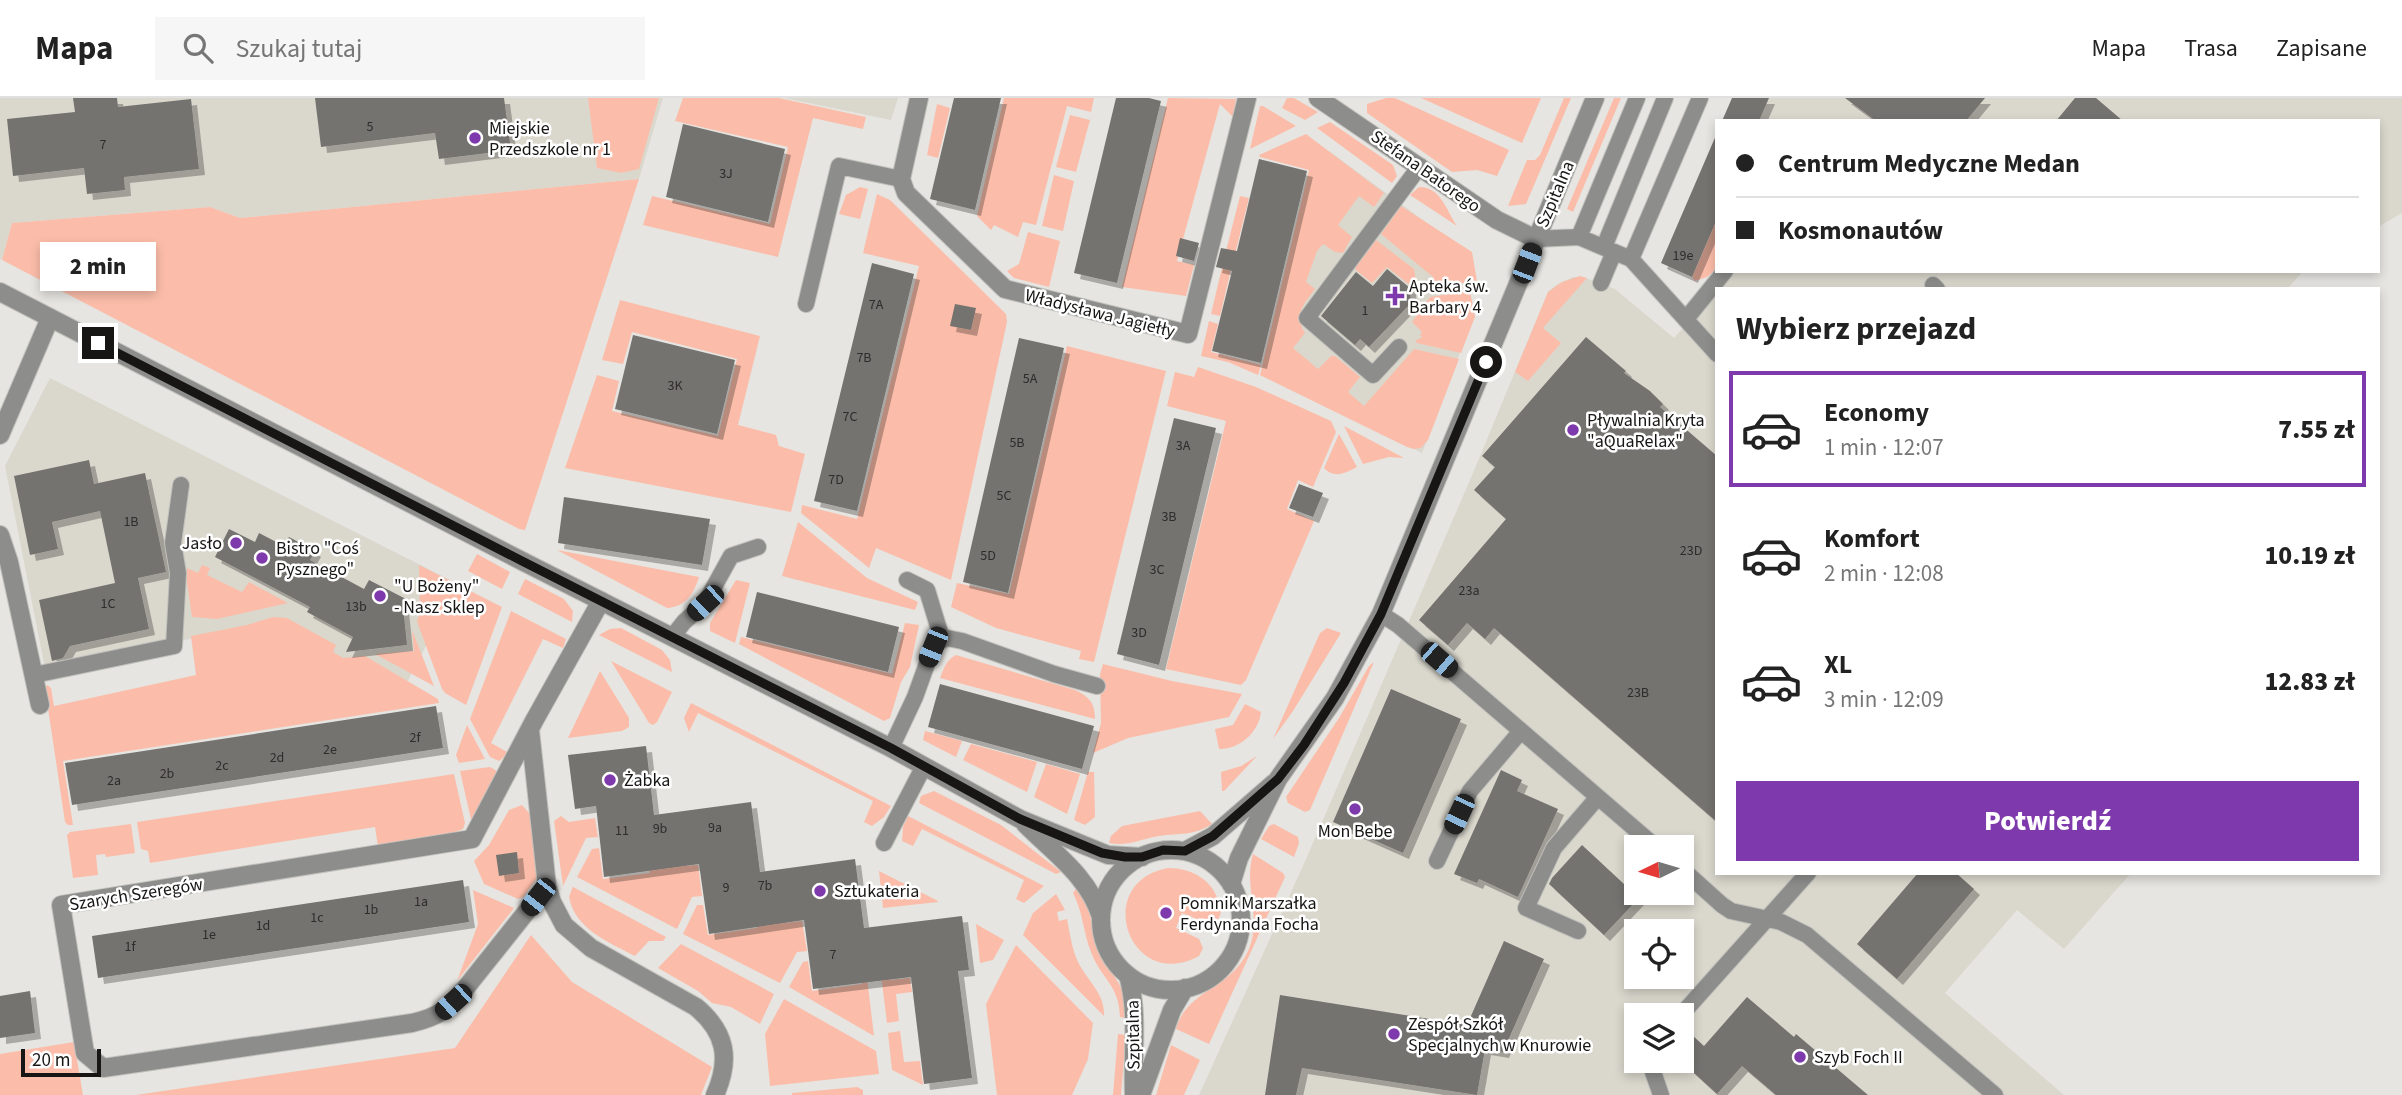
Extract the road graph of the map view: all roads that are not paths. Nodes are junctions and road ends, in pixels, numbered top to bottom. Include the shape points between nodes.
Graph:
1 (919, 98) edge
2 (1247, 98) edge
3 (1318, 98) edge
4 (1595, 98) edge
5 (1637, 98) edge
6 (1665, 98) edge
7 (1700, 98) edge
8 (1420, 166) junction
9 (901, 179) junction
10 (1579, 237) junction
11 (1536, 239) junction
12 (1609, 250) junction
13 (1631, 259) junction
14 (1723, 273) edge
15 (1601, 283) dead end
16 (0, 292) edge
17 (806, 304) dead end
18 (50, 318) junction
19 (1686, 319) junction
20 (1399, 346) dead end
21 (1715, 352) edge
22 (0, 435) edge
23 (181, 485) dead end
24 (0, 535) edge
25 (758, 547) dead end
26 (907, 580) dead end
27 (601, 601) junction
28 (1381, 614) junction
29 (672, 637) junction
30 (942, 639) junction
31 (34, 675) junction
32 (1097, 686) dead end
33 (40, 705) dead end
34 (530, 730) junction
35 (1521, 731) junction
36 (891, 748) junction
37 (924, 766) junction
38 (1278, 779) junction
39 (1598, 797) junction
40 (1020, 819) junction
41 (1642, 835) edge
42 (884, 843) dead end
43 (1185, 851) junction
44 (1142, 857) junction
45 (1437, 861) dead end
46 (1806, 875) edge
47 (1694, 879) edge
48 (1231, 884) junction
49 (547, 886) junction
50 (1102, 919) junction
51 (1768, 919) junction
52 (1578, 932) dead end
53 (1128, 975) junction
54 (1185, 988) junction
55 (1692, 1003) edge
56 (1653, 1073) edge
57 (715, 1095) edge
58 (1134, 1095) edge
59 (1141, 1095) edge
60 (1661, 1095) edge
61 (1995, 1095) edge

1 - 9 street
2 - 9 street, Władysława Jagiełły via 1188,334 1005,289 905,193
3 - 8 street, Stefana Batorego
4 - 11 street, Szpitalna
5 - 10 lane
6 - 12 lane
7 - 13 lane
8 - 11 street, Stefana Batorego via 1506,226
8 - 20 lane via 1307,318 1373,375
9 - 17 lane via 839,166
10 - 11 lane
10 - 12 lane
11 - 28 street, Szpitalna
12 - 13 lane
12 - 15 lane
13 - 19 lane
14 - 19 lane
16 - 18 street
18 - 22 street
18 - 27 street
19 - 21 lane
23 - 31 lane via 173,543 178,573 174,646
24 - 31 street
25 - 29 lane via 731,556 705,603
26 - 30 lane via 927,590
27 - 29 street
27 - 34 street, Szarych Szeregów
28 - 35 lane
28 - 38 street, Szpitalna via 1335,698
29 - 36 street
30 - 32 lane via 962,641
30 - 36 lane via 933,647
31 - 33 street
34 - 49 street
34 - 49 street, Szarych Szeregów via 472,839 61,905 85,1053 103,1068 436,1017 459,996
35 - 39 lane
35 - 45 lane via 1470,791
36 - 37 street
37 - 40 street
37 - 42 lane
38 - 43 street, Szpitalna via 1213,836
38 - 48 street, Szpitalna
39 - 41 lane
39 - 52 lane via 1554,848 1526,908
40 - 44 street via 1102,853
40 - 50 street via 1080,876
43 - 44 street via 1163,850
43 - 48 street via 1211,863
44 - 50 street via 1112,884
46 - 51 lane
47 - 51 lane via 1731,911
48 - 54 street via 1241,911 1238,942 1215,974
49 - 57 street via 557,914 575,937 711,1019 719,1032 725,1062
50 - 53 street via 1109,950
51 - 55 lane
51 - 61 lane via 1796,928 1829,952
53 - 54 street via 1162,989
53 - 58 street, Szpitalna via 1134,1000
54 - 59 street, Szpitalna
56 - 60 lane

